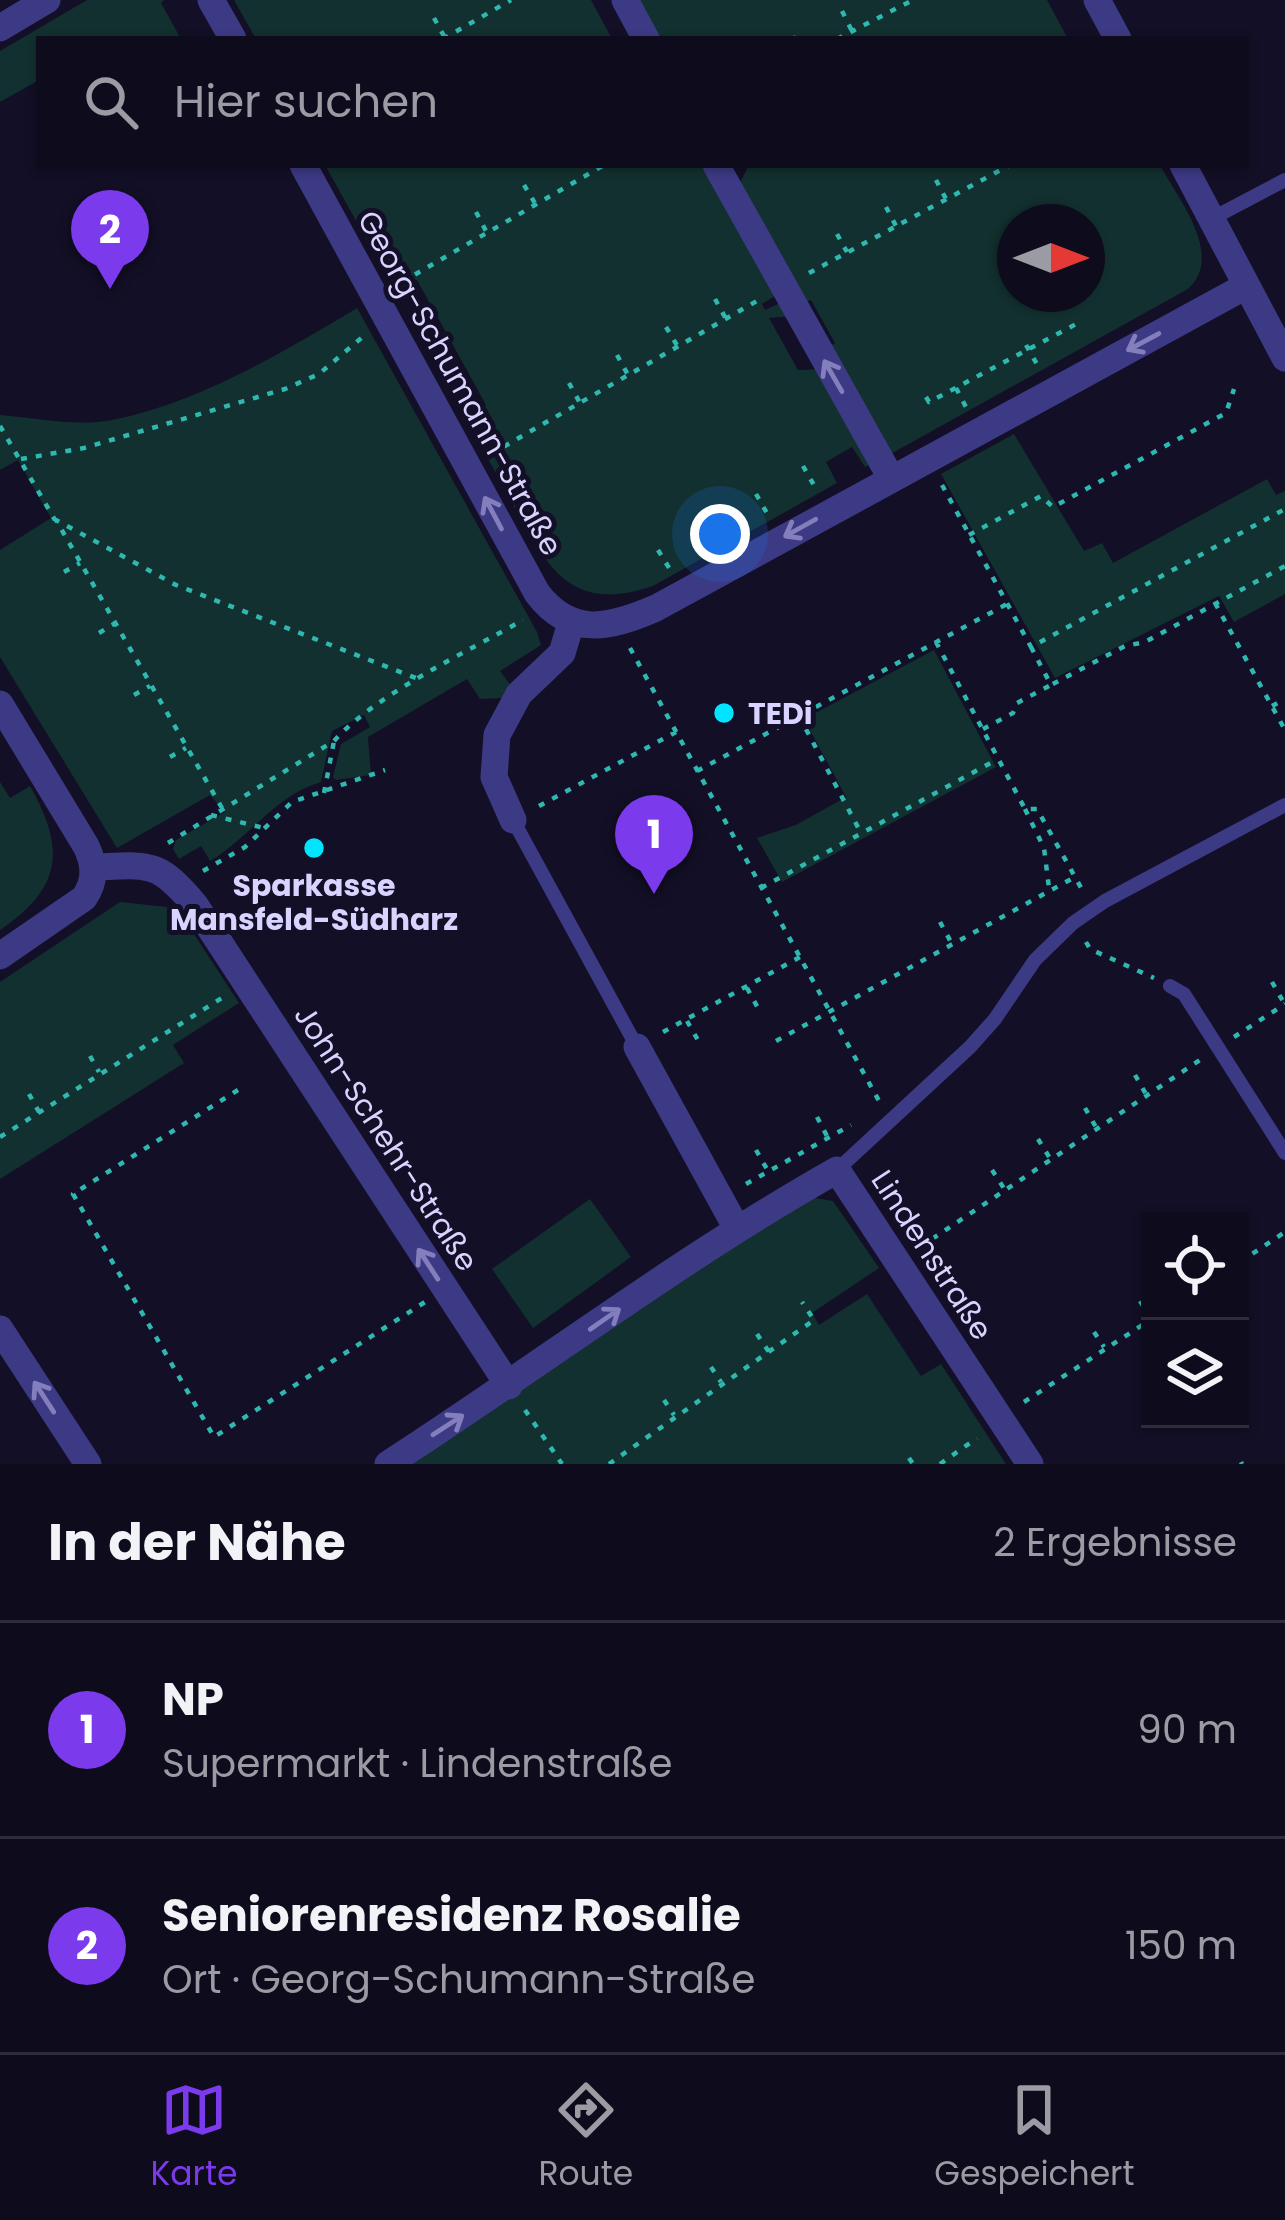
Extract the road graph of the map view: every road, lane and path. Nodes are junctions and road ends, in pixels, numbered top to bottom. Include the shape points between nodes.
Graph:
1 (47, 0) edge
2 (212, 0) edge
3 (488, 0) edge
4 (511, 0) edge
5 (625, 0) edge
6 (914, 0) edge
7 (1097, 0) edge
8 (900, 3) edge
9 (494, 10) junction
10 (842, 11) dead end
11 (434, 18) dead end
12 (0, 28) edge
13 (852, 32) junction
14 (231, 36) edge
15 (443, 36) edge
16 (448, 36) edge
17 (644, 36) edge
18 (844, 36) edge
19 (1116, 36) edge
20 (305, 168) edge
21 (580, 168) edge
22 (599, 168) edge
23 (718, 168) edge
24 (991, 168) edge
25 (1005, 168) edge
26 (1185, 168) edge
27 (994, 174) junction
28 (584, 177) junction
29 (936, 180) dead end
30 (1285, 180) edge
31 (524, 185) dead end
32 (946, 200) junction
33 (536, 205) junction
34 (886, 207) dead end
35 (476, 212) dead end
36 (1211, 219) junction
37 (896, 226) junction
38 (488, 233) junction
39 (836, 234) dead end
40 (847, 252) junction
41 (1246, 286) junction
42 (782, 287) junction
43 (715, 299) dead end
44 (381, 309) junction
45 (726, 319) junction
46 (1076, 319) dead end
47 (666, 327) dead end
48 (678, 347) junction
49 (617, 355) dead end
50 (1285, 358) edge
51 (628, 375) junction
52 (569, 383) dead end
53 (1234, 389) dead end
54 (926, 397) dead end
55 (580, 403) junction
56 (0, 426) edge
57 (928, 458) junction
58 (21, 459) junction
59 (803, 466) dead end
60 (469, 467) junction
61 (891, 478) junction
62 (756, 494) dead end
63 (820, 496) dead end
64 (1285, 509) edge
65 (56, 520) junction
66 (707, 522) dead end
67 (772, 523) dead end
68 (969, 535) junction
69 (658, 550) dead end
70 (723, 550) dead end
71 (81, 562) junction
72 (1285, 566) edge
73 (64, 572) dead end
74 (674, 577) dead end
75 (1007, 604) junction
76 (1215, 604) junction
77 (547, 605) junction
78 (620, 621) junction
79 (116, 623) junction
80 (572, 623) junction
81 (98, 633) dead end
82 (936, 642) junction
83 (1031, 647) junction
84 (421, 680) junction
85 (151, 685) junction
86 (1051, 685) junction
87 (134, 695) dead end
88 (1285, 698) edge
89 (0, 704) edge
90 (1272, 706) junction
91 (799, 716) junction
92 (981, 730) junction
93 (1285, 730) edge
94 (676, 733) junction
95 (334, 741) junction
96 (187, 747) junction
97 (170, 757) dead end
98 (996, 760) junction
99 (385, 770) dead end
100 (697, 771) junction
101 (324, 793) junction
102 (1285, 805) edge
103 (222, 808) junction
104 (1024, 809) junction
105 (212, 814) junction
106 (513, 820) junction
107 (267, 829) junction
108 (862, 833) junction
109 (148, 865) junction
110 (93, 867) junction
111 (1075, 877) junction
112 (761, 888) junction
113 (1050, 891) junction
114 (185, 894) junction
115 (1093, 909) junction
116 (940, 922) dead end
117 (952, 944) junction
118 (1090, 949) dead end
119 (0, 956) edge
120 (800, 957) junction
121 (1272, 982) dead end
122 (245, 983) junction
123 (1170, 986) joint
124 (746, 987) junction
125 (1285, 1004) edge
126 (759, 1010) dead end
127 (829, 1011) junction
128 (686, 1019) junction
129 (776, 1041) dead end
130 (699, 1042) dead end
131 (637, 1046) junction
132 (1217, 1048) junction
133 (89, 1056) dead end
134 (100, 1074) junction
135 (1135, 1075) dead end
136 (238, 1090) dead end
137 (28, 1094) dead end
138 (1148, 1096) junction
139 (1084, 1108) dead end
140 (40, 1112) junction
141 (885, 1113) junction
142 (817, 1117) dead end
143 (1098, 1130) junction
144 (0, 1137) edge
145 (828, 1138) junction
146 (1038, 1139) dead end
147 (756, 1150) dead end
148 (1285, 1153) edge
149 (1051, 1160) junction
150 (836, 1170) junction
151 (992, 1170) dead end
152 (768, 1171) junction
153 (1006, 1191) junction
154 (720, 1198) junction
155 (736, 1227) junction
156 (1285, 1232) edge
157 (1249, 1256) edge
158 (898, 1261) junction
159 (445, 1289) junction
160 (802, 1302) dead end
161 (1147, 1320) edge
162 (0, 1329) edge
163 (1094, 1332) dead end
164 (757, 1334) dead end
165 (1105, 1349) junction
166 (769, 1352) junction
167 (711, 1367) dead end
168 (722, 1384) junction
169 (508, 1386) junction
170 (664, 1400) dead end
171 (675, 1418) junction
172 (1000, 1419) junction
173 (88, 1464) edge
174 (388, 1464) edge
175 (562, 1464) edge
176 (609, 1464) edge
177 (940, 1464) edge
178 (1030, 1464) edge

1 - 12 street
2 - 14 street
3 - 9 path
4 - 9 path
5 - 17 street
6 - 8 path
7 - 19 street
8 - 13 path
9 - 16 path
10 - 13 path
11 - 15 path
13 - 18 path
20 - 44 street, Georg-Schumann-Straße
21 - 28 path
22 - 28 path
23 - 42 street
24 - 27 path
25 - 27 path
26 - 36 street
27 - 32 path
28 - 33 path
29 - 32 path
30 - 36 lane
31 - 33 path
32 - 37 path
33 - 38 path
34 - 37 path
35 - 38 path
36 - 41 street
37 - 40 path
38 - 44 path
39 - 40 path
40 - 42 path
41 - 50 street
41 -> 57 street
42 - 45 path
61 -> 42 street
43 - 45 path
44 - 58 path via 319,374 285,389
44 - 60 street, Georg-Schumann-Straße
45 - 48 path
46 - 54 path
47 - 48 path
48 - 51 path
49 - 51 path
51 - 55 path
52 - 55 path
53 - 68 path via 1226,413 1052,508 1041,496
55 - 60 path
56 - 58 path
57 - 61 street
57 - 68 path
58 - 65 path
59 - 63 path
77 -> 60 street, Georg-Schumann-Straße
61 -> 78 street
62 - 67 path
64 - 83 path
65 - 71 path
65 - 84 path via 176,586
66 - 70 path
68 - 75 path
69 - 74 path
71 - 73 path
71 - 79 path
72 - 76 path
75 - 82 path
75 - 83 path
76 - 86 path
76 - 90 path
77 - 80 street, Georg-Schumann-Straße
77 - 84 path
78 - 80 street
78 - 94 path
79 - 81 path
79 - 85 path
80 - 106 street via 562,653 518,694 497,735 494,779
82 - 91 path
82 - 92 path
83 - 86 path
84 - 95 path
85 - 87 path
85 - 96 path
86 - 92 path
88 - 90 path
89 - 110 street
90 - 93 path
91 - 100 path
91 - 108 path
92 - 98 path
94 - 100 path
94 - 106 path
95 - 101 path
95 - 103 path
96 - 97 path
96 - 103 path
98 - 104 path
98 - 108 path
99 - 101 path
100 - 112 path
101 - 107 path via 292,802
102 - 115 lane
103 - 105 path
104 - 111 path via 1037,809
104 - 113 path via 1044,848
105 - 107 path
105 - 109 path via 173,837
106 - 131 lane
107 - 114 path
108 - 112 path
109 - 110 street
109 - 114 street, John-Schehr-Straße
110 - 119 street via 84,898
111 - 113 path
111 - 115 path
112 - 120 path
113 - 117 path
114 - 122 street, John-Schehr-Straße
115 - 141 lane via 1040,954 970,1047
116 - 117 path
117 - 127 path
118 - 123 path
120 - 124 path
120 - 127 path
121 - 125 path
122 - 134 path
159 -> 122 street, John-Schehr-Straße
123 - 132 lane via 1184,994
124 - 126 path
124 - 128 path
125 - 132 path
127 - 129 path
127 - 141 path
128 - 130 path
128 - 131 path
131 - 154 street
132 - 138 path
132 - 148 lane
133 - 134 path
134 - 140 path
135 - 138 path
136 - 159 path via 74,1194 214,1437
137 - 140 path
138 - 143 path
139 - 143 path
140 - 144 path
141 - 145 path
141 - 150 lane
142 - 145 path
143 - 149 path
145 - 152 path
146 - 149 path
147 - 152 path
149 - 153 path
150 - 155 street, Lindenstraße
150 - 158 street, Lindenstraße
151 - 153 path
152 - 154 path
153 - 158 path
154 - 155 street
169 -> 155 street, Lindenstraße
156 - 157 path
158 - 172 street, Lindenstraße
159 - 169 street, John-Schehr-Straße
160 - 166 path via 814,1320
161 - 165 path
173 -> 162 street
163 - 165 path
164 - 166 path
165 - 172 path
166 - 168 path
167 - 168 path
168 - 171 path
174 -> 169 street
169 - 175 path
170 - 171 path
171 - 176 path
172 - 177 path
172 - 178 street, Lindenstraße

